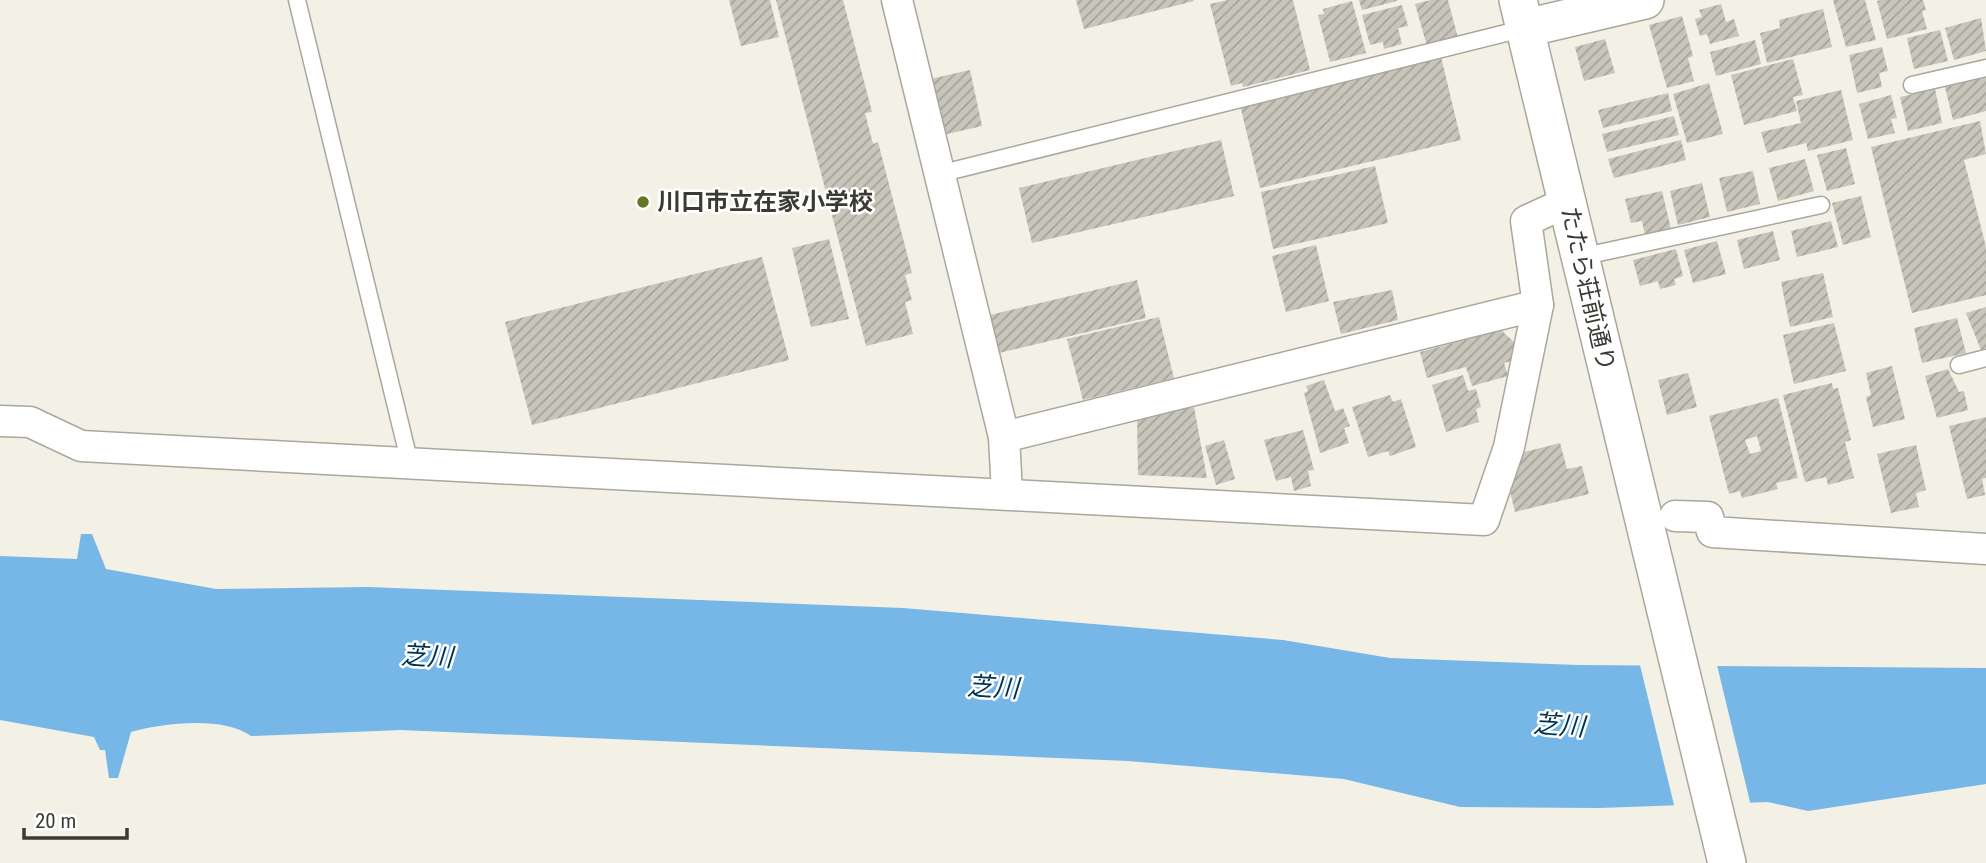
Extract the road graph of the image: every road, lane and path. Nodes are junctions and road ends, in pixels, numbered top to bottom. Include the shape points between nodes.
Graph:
1 (297, 0) edge
2 (897, 0) edge
3 (1645, 0) edge
4 (1522, 14) edge
5 (1986, 68) edge
6 (1912, 85) dead end
7 (939, 174) junction
8 (1567, 202) junction
9 (1821, 205) dead end
10 (1580, 257) junction
11 (1538, 305) junction
12 (1986, 358) edge
13 (1958, 365) dead end
14 (0, 421) edge
15 (1004, 437) junction
16 (410, 464) junction
17 (1007, 493) junction
18 (1675, 516) dead end
19 (1986, 549) edge
20 (1727, 863) edge

1 - 16 lane
2 - 7 street
3 - 4 street
4 - 7 lane
4 - 8 street, たたら荘前通り
5 - 6 lane
7 - 15 street
8 - 10 street, たたら荘前通り
8 - 11 street via 1526,221
9 - 10 lane
10 - 20 street, たたら荘前通り
11 - 15 street
11 - 17 street via 1509,447 1484,520
12 - 13 lane
14 - 16 street via 30,422 82,446
15 - 17 street
16 - 17 street
18 - 19 street via 1708,517 1712,532

